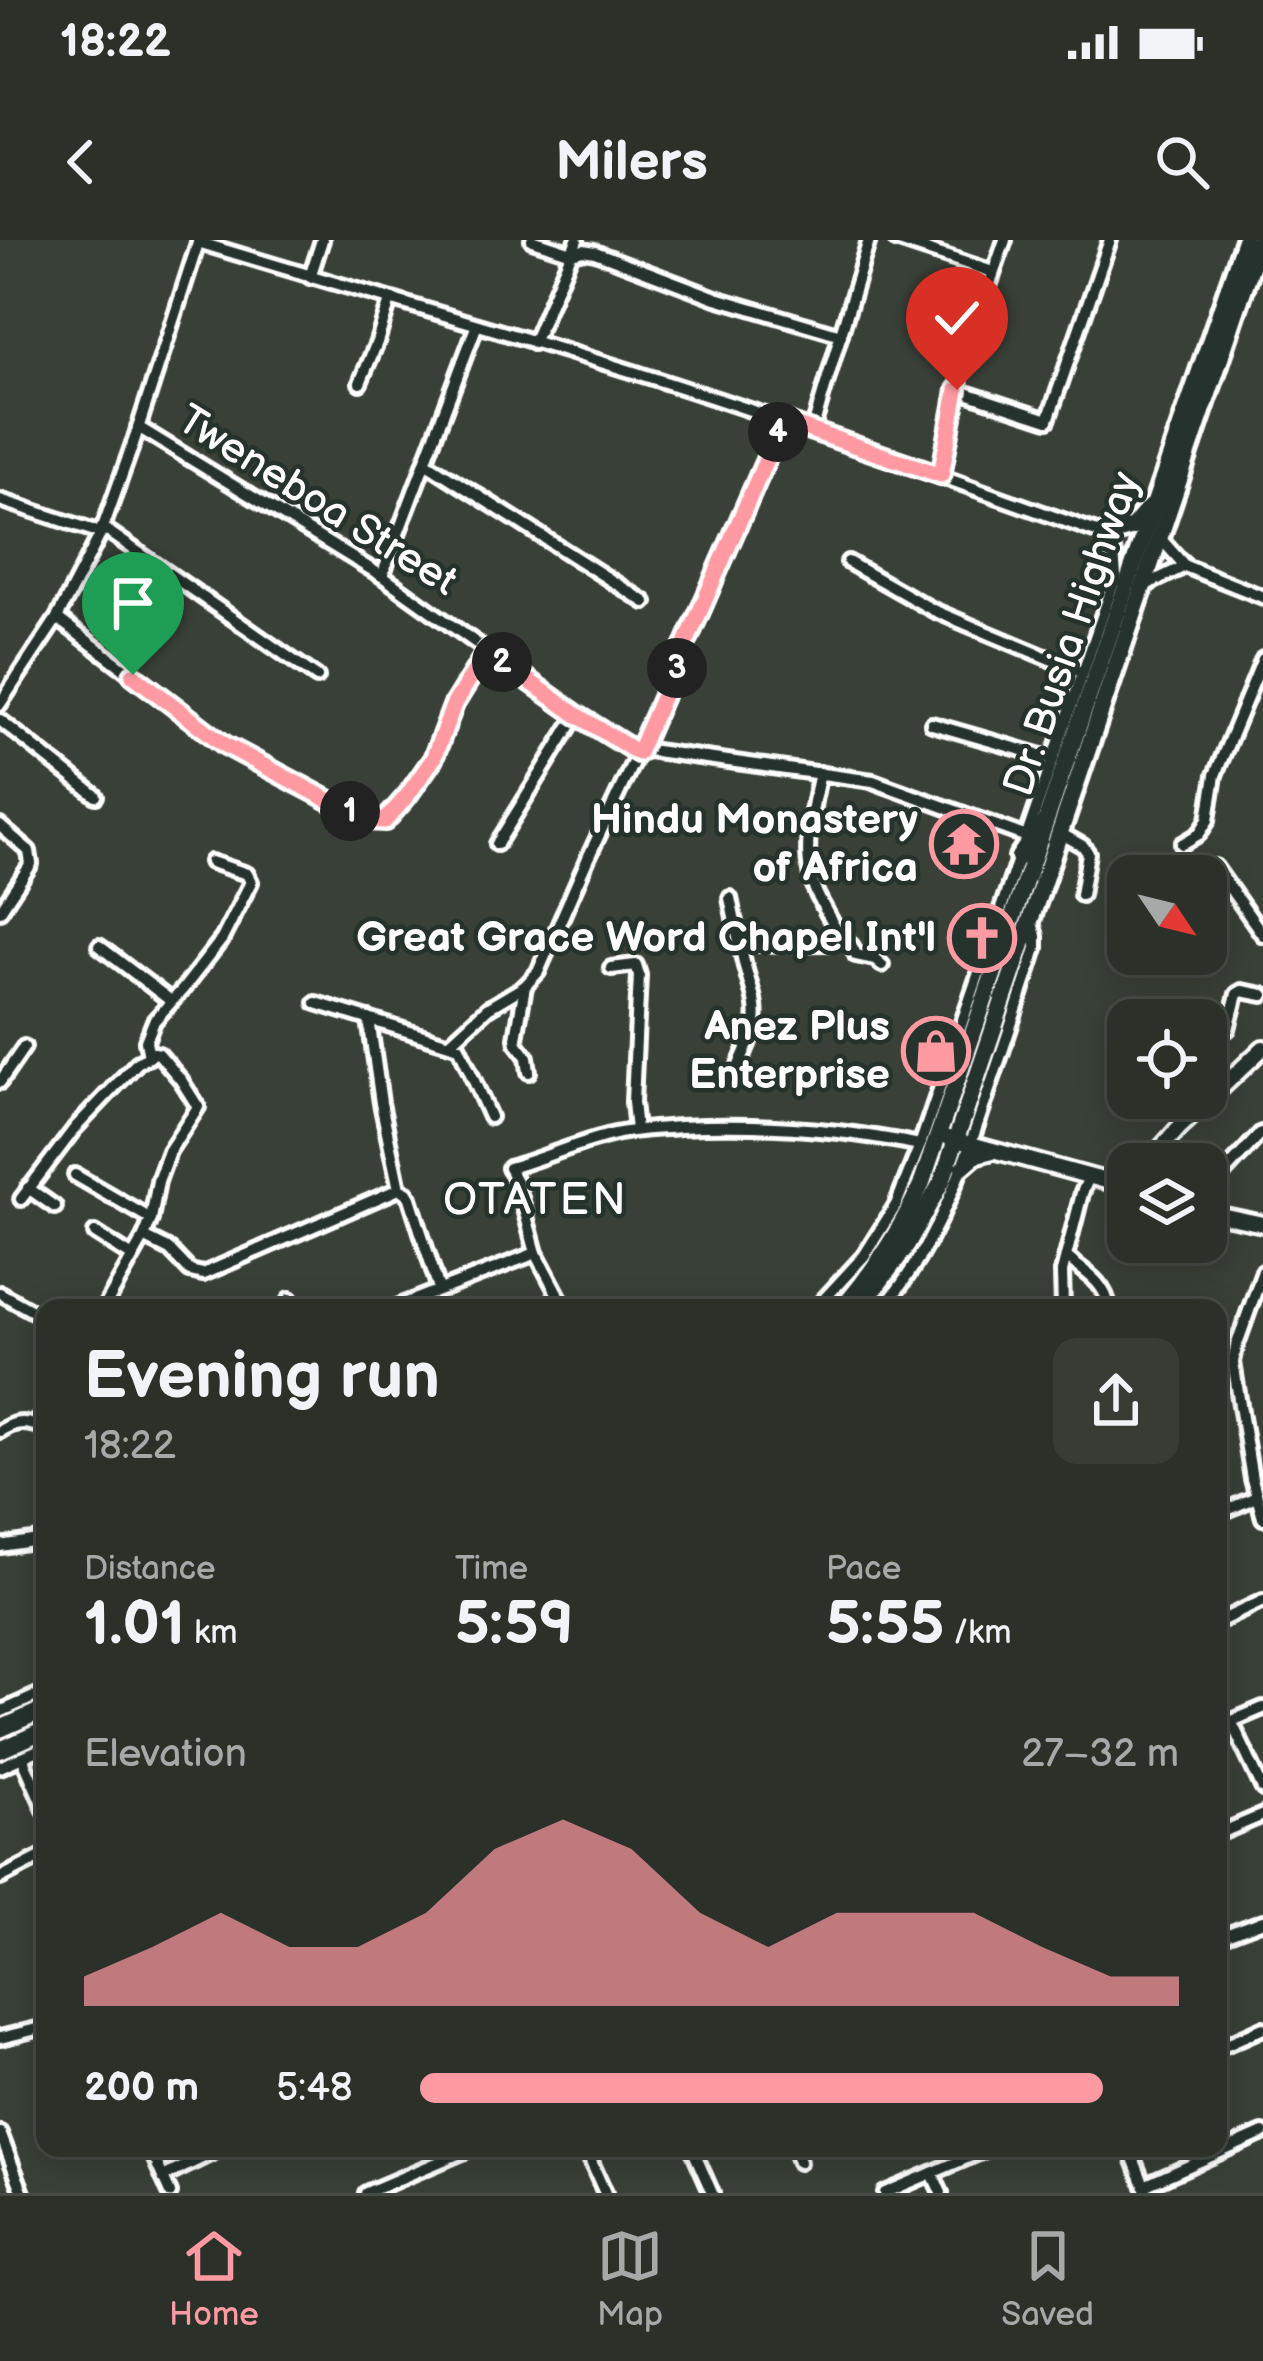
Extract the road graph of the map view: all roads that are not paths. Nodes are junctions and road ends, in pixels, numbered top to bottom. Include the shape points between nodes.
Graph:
1 (322, 240) edge
2 (532, 240) edge
3 (869, 240) edge
4 (896, 240) edge
5 (1005, 240) edge
6 (1110, 240) edge
7 (1245, 240) edge
8 (1261, 240) edge
9 (199, 241) edge
10 (574, 246) edge
11 (993, 272) junction
12 (310, 277) junction
13 (390, 300) junction
14 (476, 327) junction
15 (841, 335) junction
16 (533, 343) junction
17 (360, 383) dead end
18 (957, 390) junction
19 (783, 421) junction
20 (138, 427) junction
21 (812, 431) junction
22 (425, 462) junction
23 (941, 475) junction
24 (1157, 498) junction
25 (0, 500) edge
26 (102, 530) junction
27 (1105, 535) junction
28 (1161, 538) junction
29 (848, 562) dead end
30 (1185, 566) junction
31 (382, 576) junction
32 (1145, 585) junction
33 (1263, 597) edge
34 (645, 602) dead end
35 (57, 618) junction
36 (487, 651) junction
37 (1263, 659) edge
38 (1081, 672) junction
39 (317, 677) dead end
40 (0, 704) edge
41 (577, 715) junction
42 (0, 720) edge
43 (932, 724) dead end
44 (640, 751) junction
45 (1053, 759) junction
46 (820, 773) junction
47 (96, 796) dead end
48 (0, 826) edge
49 (1037, 830) junction
50 (1060, 833) junction
51 (497, 844) dead end
52 (1183, 844) dead end
53 (1019, 857) joint
54 (211, 862) dead end
55 (1227, 884) edge
56 (1081, 895) dead end
57 (730, 898) dead end
58 (0, 911) edge
59 (1263, 935) edge
60 (845, 938) junction
61 (99, 946) dead end
62 (740, 947) junction
63 (882, 965) dead end
64 (611, 968) dead end
65 (525, 986) junction
66 (1263, 995) edge
67 (171, 1000) junction
68 (316, 1004) dead end
69 (369, 1019) junction
70 (1228, 1029) dead end
71 (451, 1042) junction
72 (24, 1047) dead end
73 (1263, 1048) edge
74 (149, 1057) junction
75 (529, 1072) dead end
76 (734, 1080) dead end
77 (0, 1082) edge
78 (490, 1117) dead end
79 (636, 1130) junction
80 (1261, 1133) edge
81 (955, 1140) junction
82 (1166, 1143) edge
83 (920, 1145) junction
84 (993, 1150) junction
85 (962, 1168) junction
86 (1227, 1170) edge
87 (75, 1174) dead end
88 (1089, 1177) junction
89 (1107, 1181) edge
90 (400, 1189) junction
91 (55, 1207) dead end
92 (1227, 1216) edge
93 (151, 1219) junction
94 (1263, 1224) edge
95 (94, 1233) dead end
96 (144, 1238) junction
97 (536, 1253) junction
98 (131, 1256) junction
99 (1066, 1257) junction
100 (1263, 1271) edge
101 (439, 1289) junction
102 (0, 1293) edge
103 (109, 1299) edge
104 (415, 1299) edge
105 (560, 1299) edge
106 (824, 1299) edge
107 (850, 1299) edge
108 (867, 1299) edge
109 (889, 1299) edge
110 (1062, 1299) edge
111 (1108, 1299) edge
112 (36, 1313) edge
113 (36, 1427) edge
114 (0, 1431) edge
115 (1258, 1478) edge
116 (1256, 1497) junction
117 (1227, 1510) edge
118 (1263, 1518) edge
119 (36, 1540) edge
120 (0, 1546) edge
121 (1263, 1601) edge
122 (1227, 1618) edge
123 (36, 1696) edge
124 (1263, 1708) edge
125 (0, 1712) edge
126 (36, 1713) edge
127 (1231, 1721) junction
128 (1227, 1723) edge
129 (0, 1729) edge
130 (36, 1734) edge
131 (0, 1750) edge
132 (36, 1751) edge
133 (22, 1757) junction
134 (0, 1767) edge
135 (36, 1789) edge
136 (1263, 1789) edge
137 (1263, 1815) edge
138 (1227, 1830) edge
139 (36, 1860) edge
140 (0, 1878) edge
141 (1263, 1921) edge
142 (1227, 1935) edge
143 (1263, 2028) edge
144 (36, 2029) edge
145 (0, 2038) edge
146 (1227, 2044) edge
147 (0, 2133) edge
148 (1263, 2133) edge
149 (1227, 2150) edge
150 (154, 2157) edge
151 (203, 2157) edge
152 (451, 2157) edge
153 (589, 2157) edge
154 (696, 2157) edge
155 (797, 2157) edge
156 (969, 2157) edge
157 (1133, 2157) edge
158 (1212, 2157) edge
159 (799, 2162) dead end
160 (15, 2170) junction
161 (932, 2173) junction
162 (163, 2176) junction
163 (0, 2177) edge
164 (404, 2177) junction
165 (1145, 2189) edge
166 (23, 2193) edge
167 (170, 2193) edge
168 (367, 2193) edge
169 (411, 2193) edge
170 (605, 2193) edge
171 (712, 2193) edge
172 (885, 2193) edge
173 (940, 2193) edge

1 - 12 street
2 - 10 street
3 - 15 street
4 - 11 street
5 - 11 street
6 - 18 street via 1048,420
7 - 24 highway, Dr. Busia Highway
8 - 28 highway, Dr. Busia Highway
9 - 12 street
9 - 20 street
10 - 15 street
10 - 16 street
11 - 18 street
12 - 13 street
13 - 14 street
13 - 17 street
14 - 16 street
14 - 22 street
15 - 21 street
16 - 19 street
18 - 23 street
19 - 21 street
19 - 44 street
20 - 26 street
20 - 31 street, Tweneboa Street
21 - 23 street
22 - 31 street
22 - 34 street
23 - 27 street
24 - 27 highway via 1133,526
24 - 49 highway, Dr. Busia Highway
25 - 26 street
26 - 35 street
26 - 39 street
27 - 38 street via 1116,576
28 - 30 street
28 - 32 highway, Dr. Busia Highway
29 - 38 street via 933,610
30 - 32 street
30 - 33 street
31 - 36 street, Tweneboa Street
32 - 50 highway, Dr. Busia Highway
35 - 36 street via 225,745 366,820 385,821 407,796
35 - 40 street
36 - 41 street, Tweneboa Street
37 - 52 street via 1215,775 1208,820
38 - 45 street
41 - 44 street, Tweneboa Street
41 - 51 street
42 - 47 street
43 - 45 street
44 - 46 street
44 - 65 street
45 - 49 street
46 - 49 street
46 - 60 street via 808,864
48 - 58 street via 29,851 31,864
49 - 53 highway
49 - 81 highway, Dr. Busia Highway via 991,979 992,1012
50 - 56 street via 1088,853
50 - 81 highway, Dr. Busia Highway
53 - 83 street, Dr. Busia Highway
54 - 67 street via 251,881 222,938
55 - 59 street
57 - 62 street
60 - 62 street
60 - 63 street via 856,955
61 - 67 street
62 - 76 street via 755,1021
64 - 79 street via 634,965 639,975
65 - 71 street
65 - 75 street via 516,1038
66 - 70 street via 1239,992
67 - 74 street via 147,1034
68 - 69 street
69 - 71 street
69 - 90 street
71 - 78 street
72 - 77 street
73 - 82 main road
74 - 91 street via 74,1128 25,1193
74 - 93 street via 166,1060 198,1107 170,1151
79 - 83 street via 747,1124
79 - 97 street via 509,1168
80 - 86 street
81 - 84 main road
81 - 85 street, Dr. Busia Highway
81 - 107 highway, Dr. Busia Highway
81 - 108 highway, Dr. Busia Highway via 920,1225
83 - 106 street, Dr. Busia Highway via 896,1205
84 - 85 main road
84 - 88 main road
85 - 109 street, Dr. Busia Highway
87 - 93 street
88 - 89 main road
88 - 99 street
90 - 96 street via 203,1274
90 - 101 street via 410,1198
92 - 94 main road
93 - 96 street
95 - 98 street
96 - 98 street
97 - 101 street
97 - 105 street
98 - 103 street
99 - 110 street
99 - 111 street
100 - 115 street via 1233,1362
101 - 104 street
102 - 112 street
113 - 114 street via 23,1421
115 - 116 street
116 - 117 street
116 - 118 street
119 - 120 street
121 - 122 street
123 - 125 street
124 - 127 street
126 - 129 highway
127 - 128 street
127 - 136 street
130 - 131 highway
132 - 133 street
133 - 134 street
133 - 135 street
137 - 138 street
139 - 140 street
141 - 142 street
143 - 146 street
144 - 145 street
147 - 160 street
148 - 149 street
150 - 162 street
151 - 162 street
152 - 164 street
153 - 170 street
154 - 171 street
155 - 159 street
156 - 161 street
157 - 165 street
158 - 165 street
160 - 163 street
160 - 166 street
161 - 172 street
161 - 173 street
162 - 167 street
164 - 168 street
164 - 169 street

